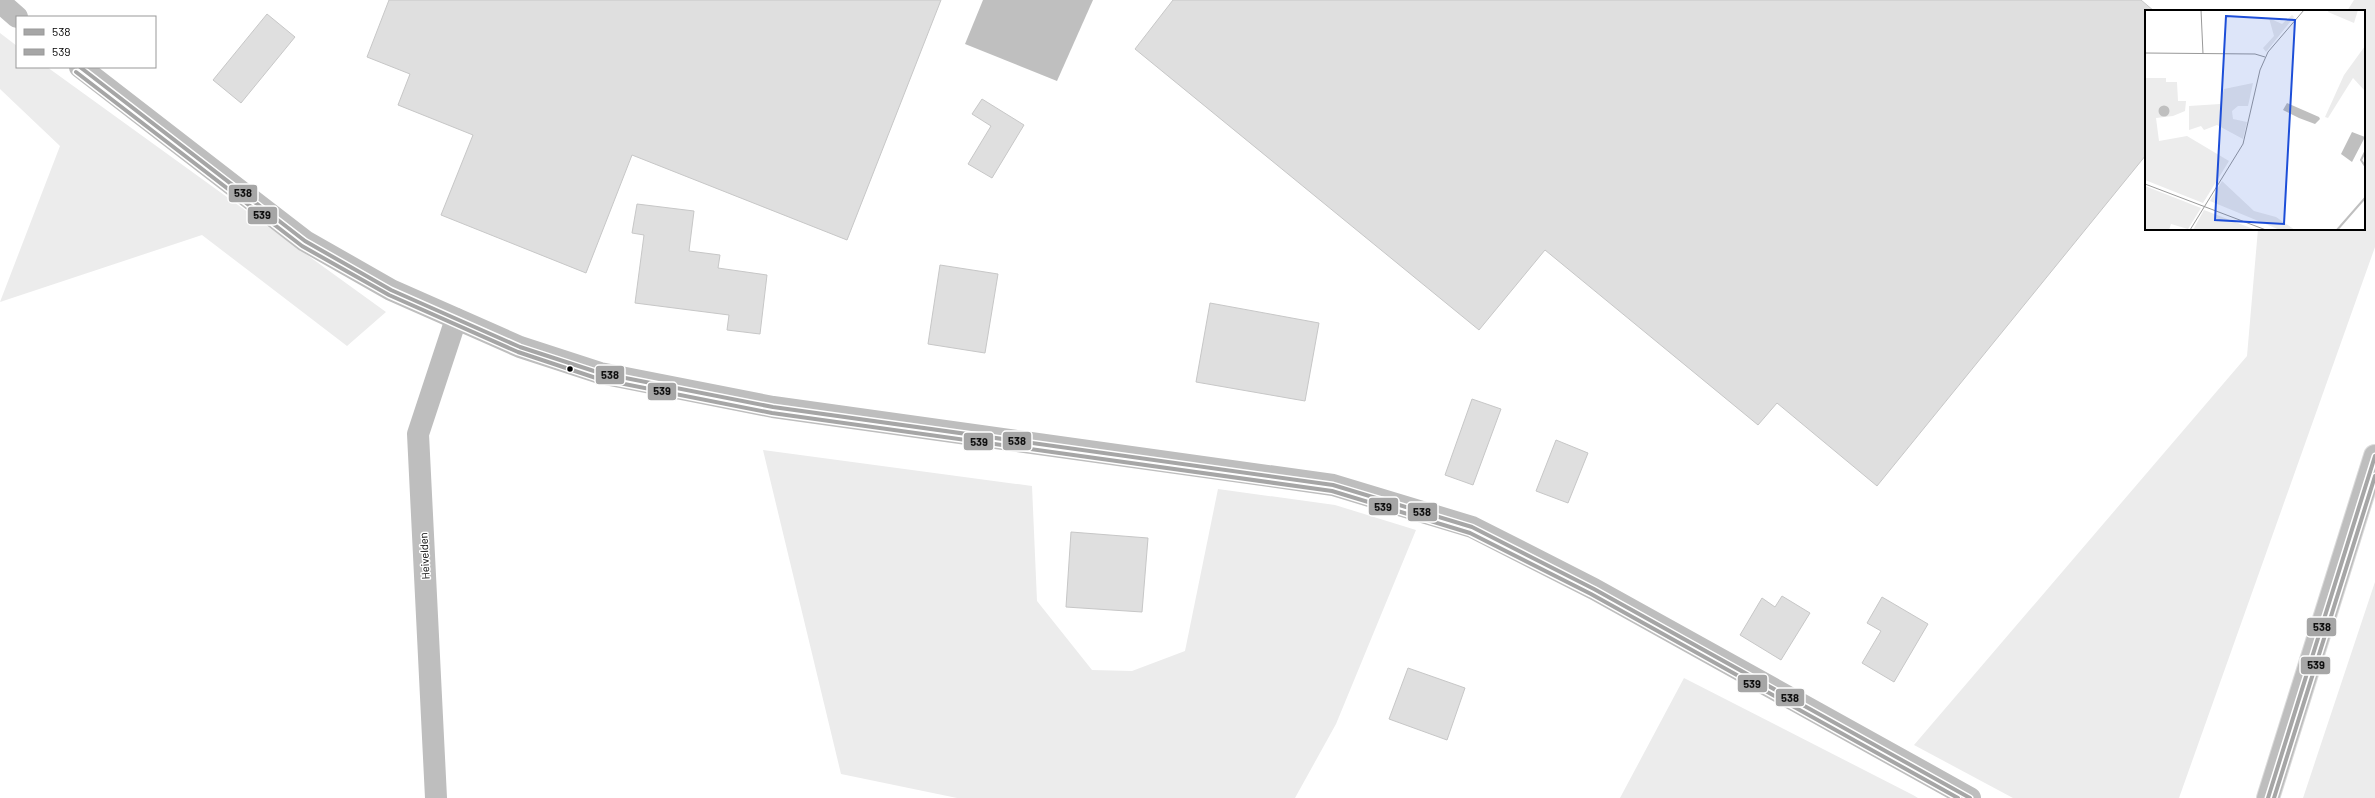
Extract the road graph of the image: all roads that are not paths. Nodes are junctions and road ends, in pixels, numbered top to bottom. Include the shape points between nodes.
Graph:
1 (0, 2) edge
2 (16, 16) edge
3 (81, 68) edge
4 (456, 320) junction
5 (2375, 456) edge
6 (436, 798) edge
7 (1970, 798) edge
8 (2268, 798) edge

1 - 2 street
3 - 4 street via 305,241 391,290
4 - 6 street, Heivelden via 418,434
4 - 7 street via 520,347 600,373 773,407 1333,485 1472,527 1601,593
5 - 8 street

